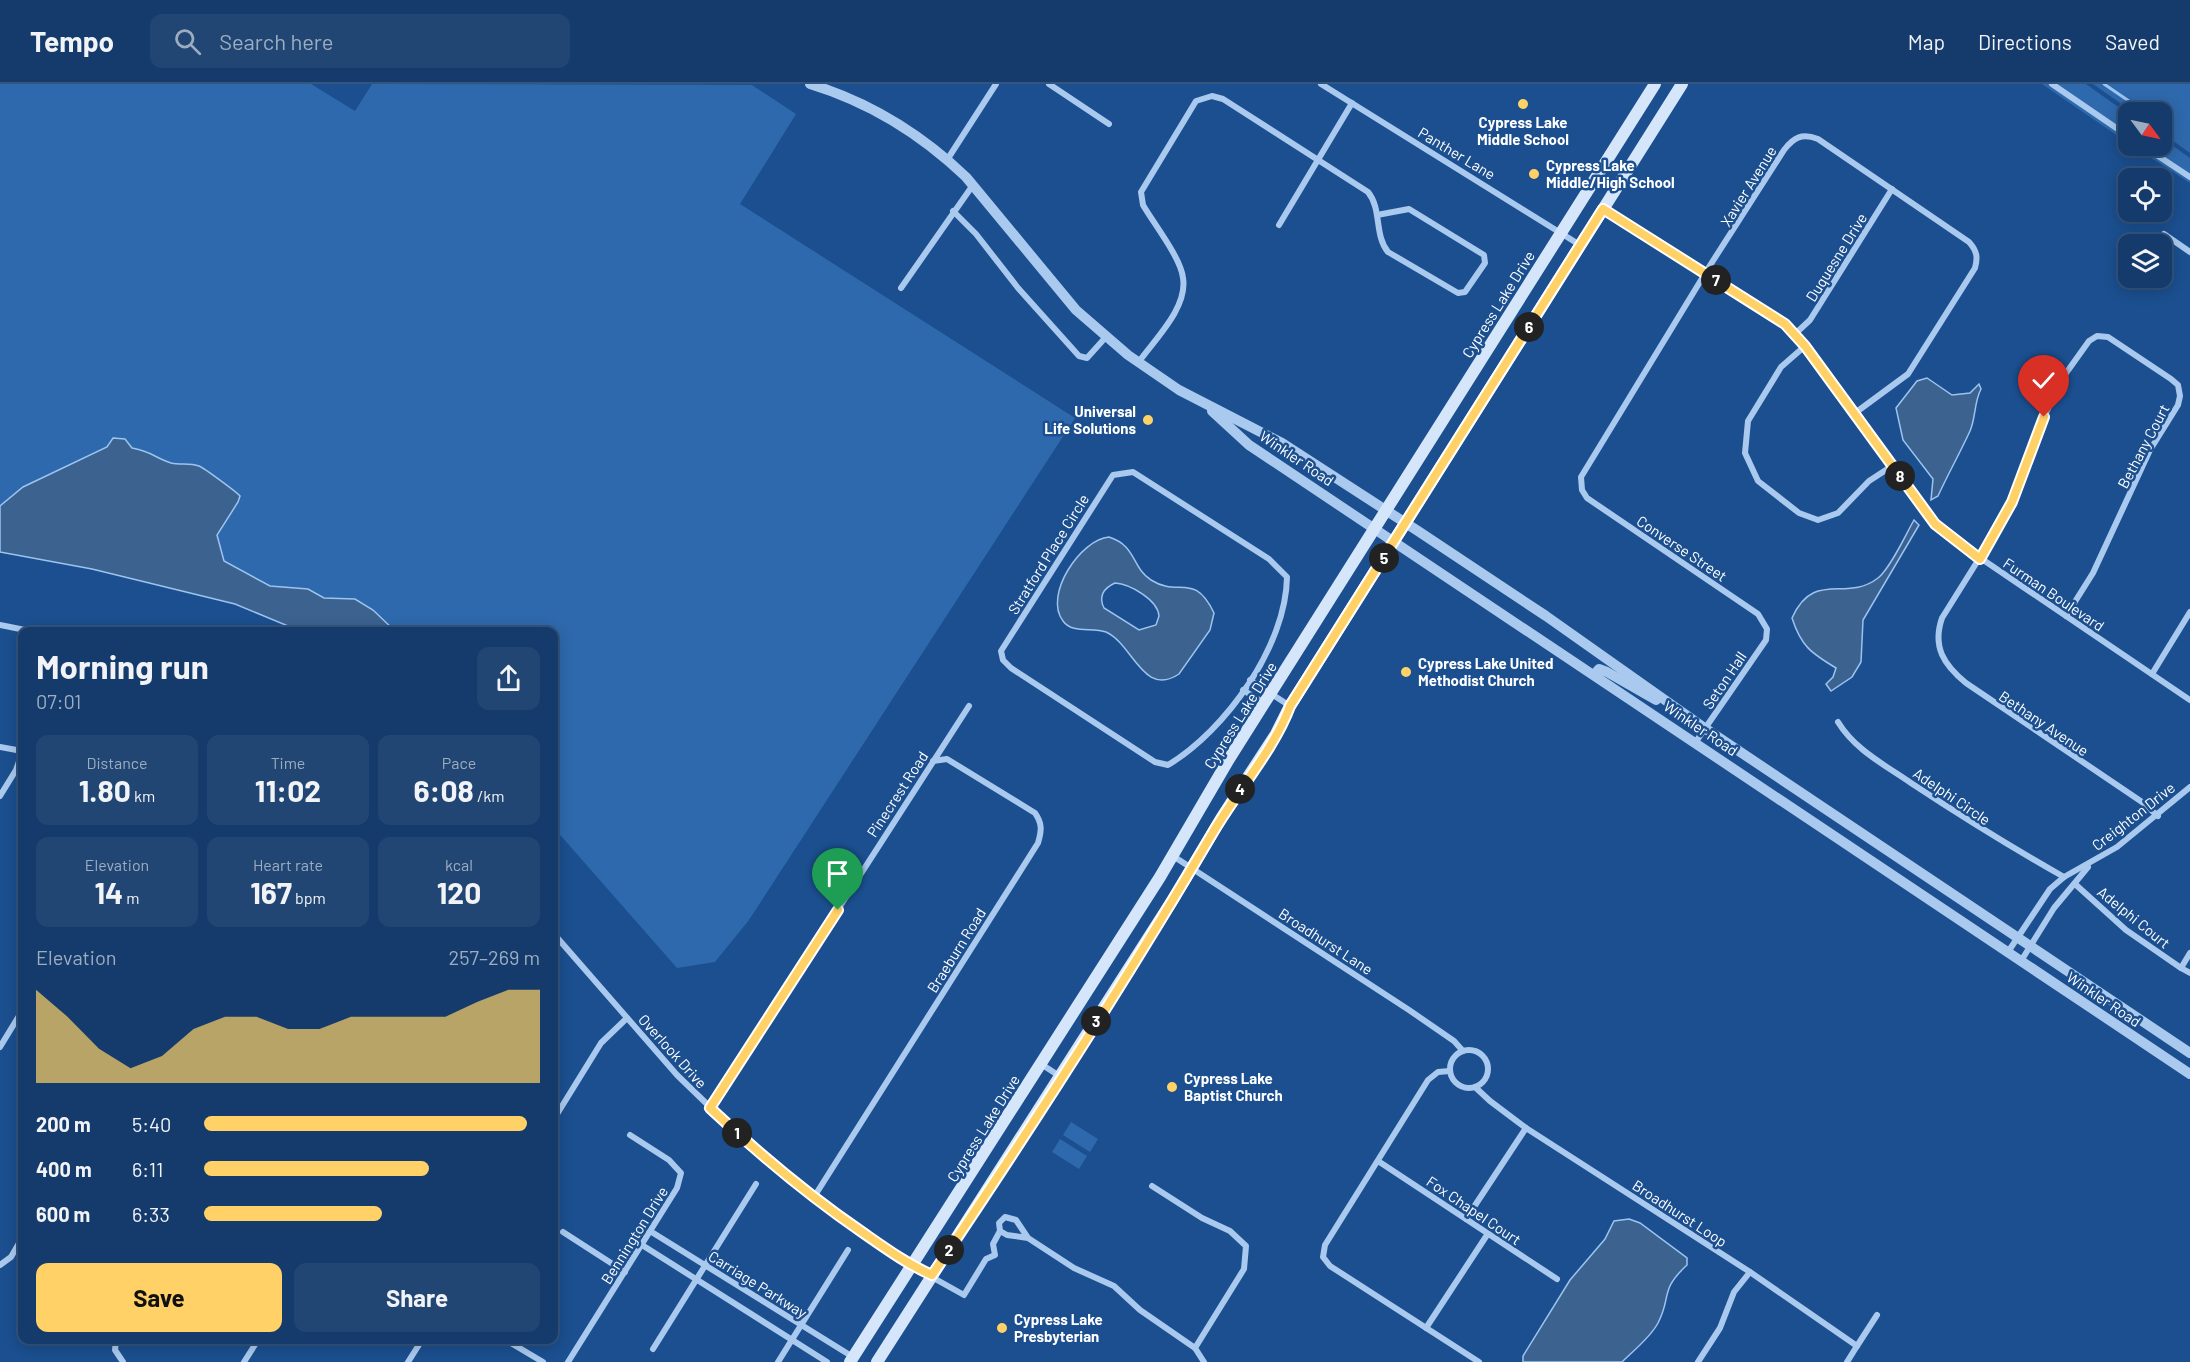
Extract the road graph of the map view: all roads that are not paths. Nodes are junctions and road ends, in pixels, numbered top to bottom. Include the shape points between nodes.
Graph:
1 (810, 84) edge
2 (996, 84) edge
3 (1049, 84) edge
4 (1321, 84) edge
5 (1654, 84) edge
6 (1682, 84) edge
7 (2052, 84) edge
8 (1352, 103) junction
9 (1109, 124) dead end
10 (2118, 128) edge
11 (2158, 156) edge
12 (1320, 159) junction
13 (948, 160) junction
14 (2190, 177) edge
15 (973, 185) junction
16 (1892, 189) junction
17 (1603, 209) junction
18 (953, 211) junction
19 (1377, 215) junction
20 (1279, 225) dead end
21 (1562, 231) junction
22 (2172, 240) edge
23 (1580, 245) junction
24 (2190, 252) edge
25 (1706, 273) junction
26 (901, 288) dead end
27 (1795, 334) junction
28 (1105, 338) junction
29 (1805, 346) junction
30 (1138, 363) junction
31 (1201, 400) junction
32 (1855, 413) junction
33 (1892, 466) junction
34 (1582, 490) joint
35 (1386, 511) junction
36 (1405, 523) junction
37 (1375, 528) junction
38 (1394, 540) junction
39 (1980, 559) junction
40 (2190, 612) edge
41 (2066, 616) junction
42 (0, 625) edge
43 (18, 629) edge
44 (1767, 629) joint
45 (1938, 634) joint
46 (2152, 674) junction
47 (1594, 675) junction
48 (1250, 680) junction
49 (1243, 690) junction
50 (1267, 698) junction
51 (2190, 700) edge
52 (1671, 704) junction
53 (969, 706) dead end
54 (1290, 706) junction
55 (1838, 722) dead end
56 (1706, 729) junction
57 (1695, 743) junction
58 (0, 747) edge
59 (18, 751) edge
60 (933, 761) junction
61 (18, 764) edge
62 (2190, 787) edge
63 (0, 796) edge
64 (2158, 816) junction
65 (1173, 856) junction
66 (2090, 864) junction
67 (1192, 868) junction
68 (2064, 877) junction
69 (2075, 884) junction
70 (2017, 938) junction
71 (558, 939) edge
72 (2031, 946) junction
73 (2008, 952) junction
74 (2190, 953) edge
75 (2021, 961) junction
76 (2181, 968) junction
77 (2190, 973) edge
78 (18, 1018) edge
79 (627, 1018) junction
80 (0, 1047) edge
81 (1463, 1051) junction
82 (2190, 1053) edge
83 (1041, 1064) junction
84 (1450, 1071) junction
85 (2190, 1074) edge
86 (1061, 1077) junction
87 (1475, 1086) junction
88 (558, 1107) edge
89 (710, 1108) junction
90 (1526, 1128) junction
91 (630, 1135) dead end
92 (1378, 1161) junction
93 (756, 1184) dead end
94 (1152, 1186) dead end
95 (814, 1197) junction
96 (1466, 1220) junction
97 (650, 1231) junction
98 (1000, 1231) junction
99 (563, 1232) dead end
100 (1487, 1235) junction
101 (1028, 1238) junction
102 (18, 1245) edge
103 (642, 1245) junction
104 (848, 1250) dead end
105 (0, 1265) edge
106 (705, 1266) junction
107 (912, 1266) junction
108 (625, 1272) junction
109 (1750, 1272) junction
110 (932, 1275) junction
111 (1557, 1279) dead end
112 (696, 1280) junction
113 (1877, 1315) dead end
114 (801, 1326) junction
115 (1426, 1328) junction
116 (792, 1340) junction
117 (116, 1344) edge
118 (255, 1344) edge
119 (419, 1344) edge
120 (513, 1344) edge
121 (1857, 1346) junction
122 (653, 1348) dead end
123 (1195, 1348) junction
124 (852, 1360) edge
125 (123, 1362) edge
126 (244, 1362) edge
127 (408, 1362) edge
128 (543, 1362) edge
129 (568, 1362) edge
130 (778, 1362) edge
131 (827, 1362) edge
132 (877, 1362) edge
133 (1204, 1362) edge
134 (1479, 1362) edge
135 (1698, 1362) edge
136 (1847, 1362) edge

1 - 13 street, Winkler Road via 878,112
2 - 13 street
3 - 9 street
4 - 8 street, Panther Lane
5 - 21 main road, Cypress Lake Drive
6 - 17 main road
7 - 10 street
8 - 12 street
8 - 21 street, Panther Lane
11 - 14 street
12 - 19 street via 1368,192
12 - 20 street
12 - 30 street via 1218,97 1201,98 1192,105 1141,192 1143,205 1182,272 1184,287 1174,312
13 - 15 street, Winkler Road
15 - 18 street
15 - 28 street, Winkler Road via 1076,310
16 - 25 street, Xavier Avenue via 1818,139 1799,136 1784,150
16 - 27 street, Duquesne Drive via 1810,320
16 - 32 street, Xavier Avenue via 1969,242 1978,259 1916,363 1900,381
17 - 23 main road
17 - 25 street, Furman Boulevard
18 - 26 street
18 - 28 street via 1079,356 1087,358
19 - 19 street via 1388,252 1458,293 1465,292 1485,263 1484,255 1409,209
21 - 23 street, Panther Lane
21 - 35 main road, Cypress Lake Drive
22 - 24 street
23 - 36 main road
25 - 27 street, Furman Boulevard
25 - 34 street, Xavier Avenue via 1584,468
27 - 29 street, Furman Boulevard
28 - 30 street, Winkler Road
29 - 32 street, Furman Boulevard
29 - 33 street via 1781,367 1748,421 1745,453 1758,482 1799,513 1818,520 1838,513 1869,481
30 - 31 street, Winkler Road
31 - 35 street, Winkler Road via 1282,443
31 - 37 street, Winkler Road via 1250,445
32 - 33 street, Furman Boulevard
33 - 39 street, Furman Boulevard via 1935,524
34 - 44 street, Converse Street via 1595,504 1758,614
35 - 36 street, Winkler Road
35 - 37 main road, Cypress Lake Drive
36 - 38 main road
36 - 52 street, Winkler Road
37 - 38 street, Winkler Road
37 - 50 main road, Cypress Lake Drive
38 - 47 street, Winkler Road
38 - 54 main road
39 - 41 street, Furman Boulevard
39 - 41 street, Bethany Court via 2012,502 2064,376 2089,340 2097,336 2117,342 2171,379 2180,396 2098,564
39 - 45 street, Bethany Court via 1942,618
40 - 46 street
41 - 46 street, Furman Boulevard
42 - 43 street
44 - 56 street, Seton Hall via 1766,640
45 - 64 street, Bethany Avenue via 1943,659 1957,676
46 - 51 street, Furman Boulevard
47 - 52 street via 1599,669 1607,672 1650,698
47 - 57 street, Winkler Road
48 - 49 street, Stratford Place Circle
48 - 49 street, Stratford Place Circle via 1274,636 1284,605 1287,577 1269,559 1133,472 1113,475 1001,651 1003,660 1155,762 1168,765 1184,755 1234,707
48 - 50 street
49 - 50 street
50 - 54 street
50 - 65 main road, Cypress Lake Drive
52 - 56 street, Winkler Road
53 - 60 street, Pinecrest Road
54 - 67 main road
55 - 68 street, Adelphi Circle via 1867,752 1984,831
56 - 57 street, Seton Hall
56 - 70 street, Winkler Road
57 - 73 street, Winkler Road
58 - 59 street
60 - 89 street, Pinecrest Road
60 - 95 street, Braeburn Road via 947,759 1035,813 1041,821 1041,832
61 - 63 street
62 - 64 street, Creighton Drive
64 - 66 street, Creighton Drive
65 - 67 street, Broadhurst Lane
65 - 83 main road, Cypress Lake Drive
66 - 68 street, Creighton Drive
66 - 69 street, Creighton Drive
67 - 81 street, Broadhurst Lane via 1409,1010
67 - 86 main road
68 - 70 street, Creighton Drive via 2050,889
69 - 72 street, Creighton Drive via 2054,908
69 - 76 street, Adelphi Court via 2126,930
70 - 72 street, Winkler Road
70 - 73 street, Creighton Drive
71 - 79 street, Overlook Drive
72 - 75 street, Creighton Drive
72 - 82 street, Winkler Road
73 - 75 street, Winkler Road
74 - 76 street, Adelphi Court
75 - 85 street, Winkler Road
76 - 77 street, Adelphi Court
78 - 80 street
79 - 88 street via 601,1043
79 - 89 street, Overlook Drive
81 - 84 street via 1453,1059
81 - 87 street via 1476,1051 1487,1066 1485,1078
83 - 86 street
83 - 107 main road, Cypress Lake Drive
84 - 87 street, Broadhurst Loop via 1462,1087
84 - 92 street via 1438,1072 1428,1080
86 - 110 main road
87 - 90 street, Broadhurst Loop
89 - 95 street, Overlook Drive
90 - 96 street
90 - 109 street, Broadhurst Loop
91 - 97 street, Bennington Drive via 669,1160 681,1173 677,1188
92 - 96 street, Fox Chapel Court
92 - 115 street via 1325,1245 1323,1257 1330,1266
93 - 106 street
94 - 123 street via 1230,1231 1246,1246 1244,1269
95 - 107 street, Overlook Drive
96 - 100 street, Fox Chapel Court
97 - 103 street, Bennington Drive
97 - 106 street, Carriage Parkway
98 - 101 street
98 - 101 street via 999,1223 1010,1217 1020,1224
98 - 110 street, Overlook Drive via 993,1244 995,1255 986,1259 964,1295
99 - 108 street
100 - 111 street, Fox Chapel Court
100 - 115 street
101 - 123 street via 1074,1268 1114,1286 1140,1310
102 - 105 street
103 - 108 street, Bennington Drive
103 - 112 street, Carriage Parkway
104 - 114 street
106 - 112 street
106 - 114 street, Carriage Parkway
107 - 110 street, Overlook Drive
107 - 124 main road, Cypress Lake Drive
108 - 129 street, Bennington Drive
109 - 121 street, Broadhurst Loop
109 - 135 street via 1734,1292 1720,1328
110 - 132 main road
112 - 116 street, Carriage Parkway
112 - 122 street
113 - 121 street
114 - 116 street
114 - 124 street, Carriage Parkway
115 - 134 street
116 - 130 street
116 - 131 street, Carriage Parkway
117 - 125 street
118 - 126 street
119 - 127 street
120 - 128 street
121 - 136 street
123 - 133 street

